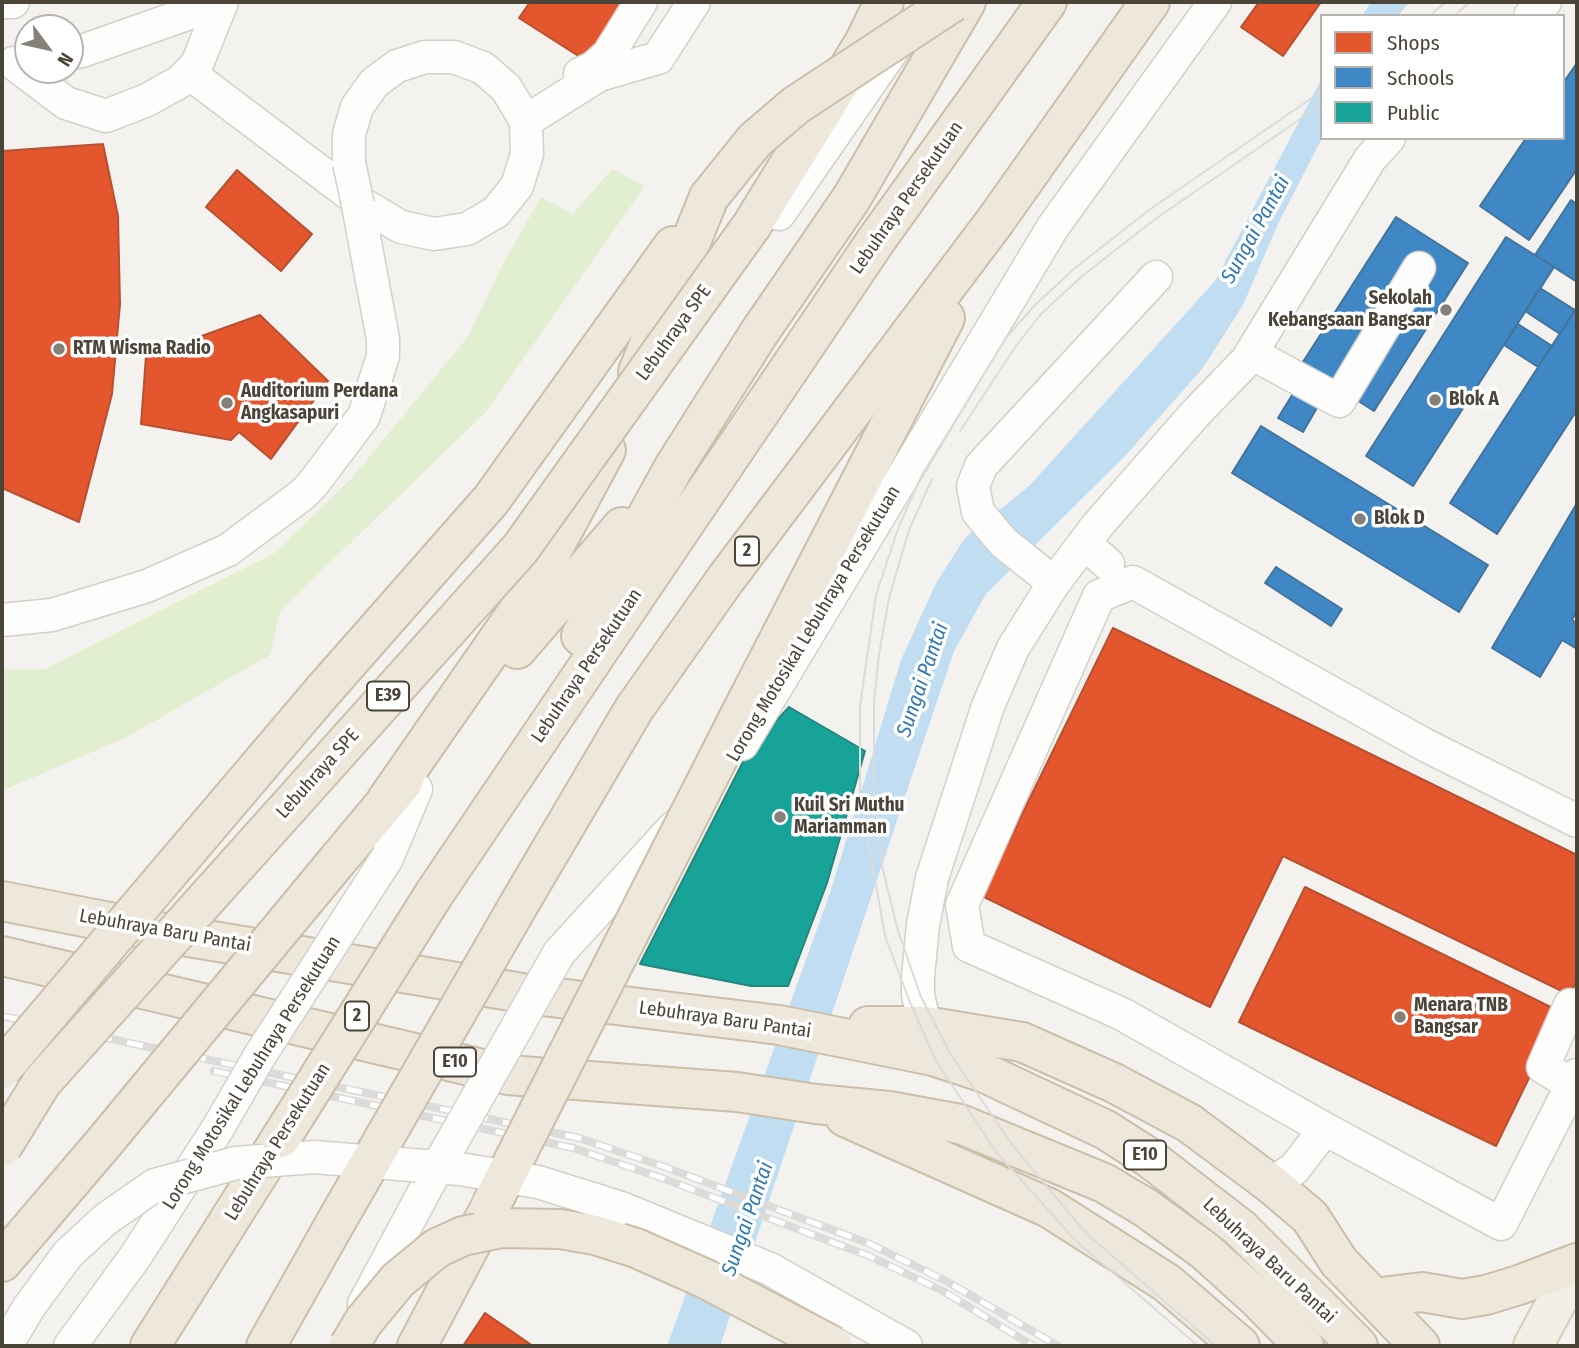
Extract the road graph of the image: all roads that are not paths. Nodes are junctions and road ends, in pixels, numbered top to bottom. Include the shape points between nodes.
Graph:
1 (2, 2) edge
2 (13, 2) edge
3 (221, 2) edge
4 (641, 2) edge
5 (694, 2) edge
6 (884, 2) edge
7 (927, 2) edge
8 (953, 2) edge
9 (966, 2) edge
10 (1047, 2) edge
11 (1150, 2) edge
12 (1215, 2) edge
13 (1545, 2) edge
14 (1532, 14) edge
15 (84, 50) edge
16 (188, 73) junction
17 (41, 84) edge
18 (520, 113) junction
19 (1387, 140) edge
20 (709, 197) junction
21 (996, 220) junction
22 (1419, 268) dead end
23 (1156, 277) dead end
24 (1251, 353) junction
25 (660, 384) dead end
26 (674, 467) junction
27 (1084, 542) junction
28 (1108, 564) dead end
29 (1054, 583) junction
30 (2, 620) edge
31 (401, 795) junction
32 (1564, 823) edge
33 (467, 843) junction
34 (2, 901) edge
35 (2, 956) edge
36 (1577, 1008) edge
37 (781, 1025) junction
38 (916, 1027) junction
39 (2, 1069) edge
40 (1575, 1080) edge
41 (816, 1104) junction
42 (1317, 1139) junction
43 (2, 1147) edge
44 (1270, 1184) junction
45 (1310, 1217) junction
46 (2, 1262) edge
47 (1577, 1264) edge
48 (1374, 1298) junction
49 (6, 1346) edge
50 (70, 1346) edge
51 (150, 1346) edge
52 (265, 1346) edge
53 (342, 1346) edge
54 (349, 1346) edge
55 (417, 1346) edge
56 (833, 1346) edge
57 (906, 1346) edge
58 (1240, 1346) edge
59 (1304, 1346) edge
60 (1358, 1346) edge
61 (1404, 1346) edge
62 (1420, 1346) edge
63 (1533, 1346) edge

1 - 2 street
3 - 15 street
3 - 16 street via 197,64
4 - 18 street via 593,68
5 - 18 street via 658,58 599,75
6 - 43 highway, Lebuhraya SPE / E39, bridge via 864,43 752,225 520,549 42,1082
7 - 25 street
8 - 20 highway, bridge via 796,106 755,140
9 - 26 highway via 851,199
10 - 33 highway, Lebuhraya Persekutuan / 2 via 870,250
11 - 21 highway, 2
12 - 53 street, Lorong Motosikal Lebuhraya Persekutuan, bridge via 1054,227 728,768 559,953
13 - 14 street
16 - 17 street via 181,82 106,116 66,103
16 - 18 street via 364,205 401,228 434,234 467,229 496,212 517,186 527,154
18 - 30 street, bridge via 506,88 483,68 454,57 425,57 397,66 373,83 357,107 349,134 349,163 383,339 383,356 364,416 302,495 228,550 147,586 52,615
19 - 24 street via 1370,159
20 - 31 highway via 609,445 525,601
20 - 39 highway, E39, bridge via 491,500
21 - 52 highway, 2, bridge via 725,580 634,709
21 - 55 highway, bridge
22 - 24 street via 1339,401
23 - 29 street via 981,466 973,486 978,512 1003,542
24 - 27 street
26 - 31 highway
26 - 33 highway
27 - 28 street
27 - 29 street
29 - 38 street via 1013,648 932,878
31 - 46 highway, bridge via 337,860
31 - 50 street, Lorong Motosikal Lebuhraya Persekutuan, bridge via 387,858 135,1257
32 - 42 street via 1133,583 1099,596 962,905 969,946 1122,1014
33 - 51 highway, Lebuhraya Persekutuan / 2, bridge
34 - 37 highway, Lebuhraya Baru Pantai / E10 via 521,992
35 - 41 highway, Lebuhraya Baru Pantai / E10 via 508,1074 737,1092
36 - 40 street via 1570,1005 1543,1067
37 - 38 highway
37 - 60 highway, Lebuhraya Baru Pantai / E10 via 933,1056 985,1073 1106,1130 1240,1228
38 - 44 highway via 1022,1042 1114,1083 1189,1124
40 - 42 street via 1501,1224
41 - 58 highway via 1049,1208 1167,1283
41 - 59 highway, Lebuhraya Baru Pantai / E10 via 960,1124 1104,1183 1205,1251
42 - 44 street via 1294,1169
42 - 45 street via 1306,1174
44 - 45 highway
45 - 48 highway via 1339,1262
47 - 48 highway via 1486,1295 1462,1299 1422,1292
47 - 63 main road
48 - 61 highway
48 - 62 highway
49 - 57 street, bridge via 68,1254 106,1219 155,1185 236,1163 314,1157 460,1169 525,1180 621,1208 770,1269
54 - 56 highway, bridge via 398,1280 437,1248 463,1236 502,1228 560,1229 636,1248

